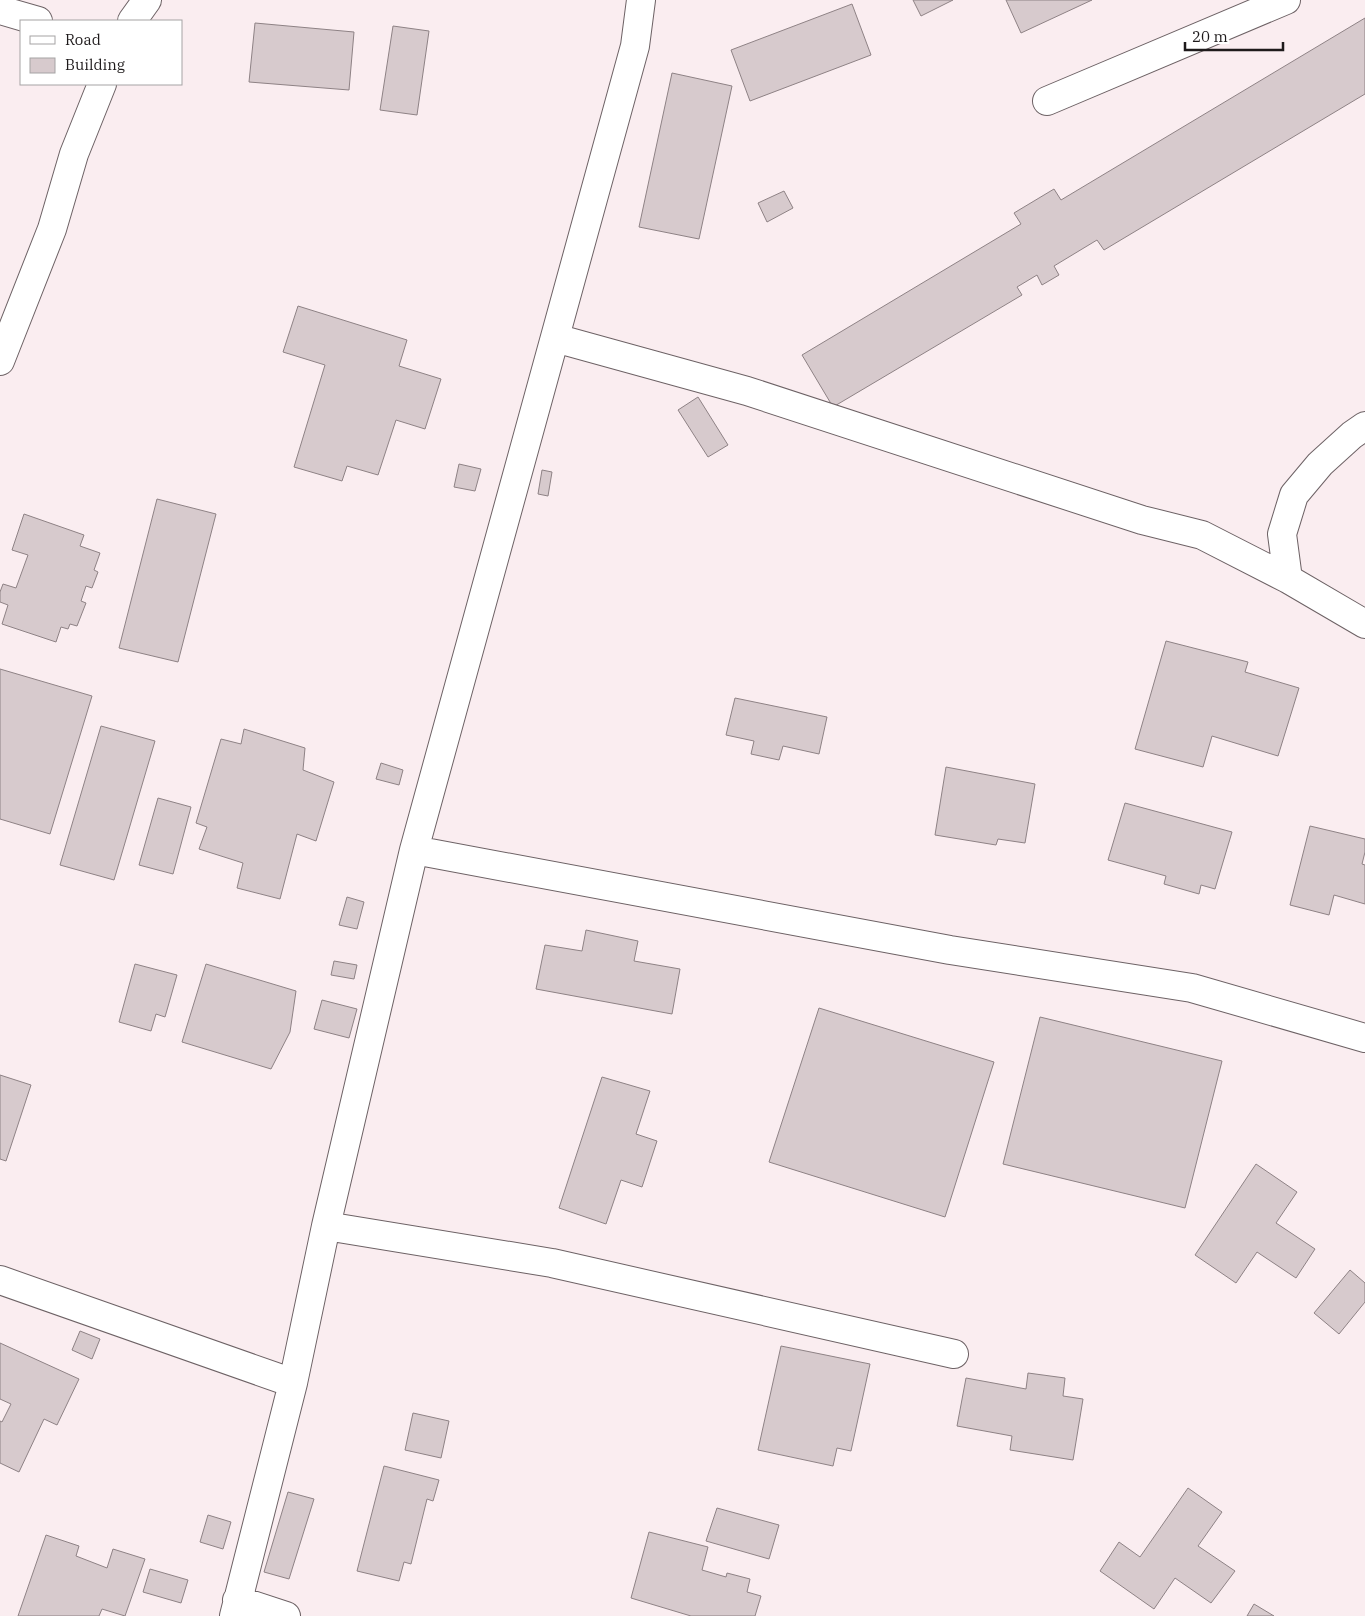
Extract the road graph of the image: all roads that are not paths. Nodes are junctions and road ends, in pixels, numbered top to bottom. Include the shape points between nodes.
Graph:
1 (147, 0) edge
2 (641, 0) edge
3 (1286, 0) edge
4 (0, 10) edge
5 (35, 20) edge
6 (133, 20) edge
7 (102, 85) edge
8 (1048, 101) dead end
9 (555, 338) junction
10 (0, 361) edge
11 (1365, 426) edge
12 (1288, 579) junction
13 (1365, 624) edge
14 (414, 850) junction
15 (1365, 1038) edge
16 (326, 1226) junction
17 (0, 1280) edge
18 (954, 1354) dead end
19 (293, 1383) junction
20 (235, 1608) edge
21 (286, 1616) edge

1 - 6 street
2 - 9 street via 635,46
3 - 8 street
4 - 5 street
7 - 10 street via 74,154 52,229
9 - 12 street via 747,391 1142,520 1202,535
9 - 14 street
11 - 12 street via 1320,464 1294,495 1282,534
12 - 13 street
14 - 15 street via 950,950 1192,988
14 - 16 street
16 - 18 street via 552,1262
16 - 19 street
17 - 19 street
19 - 20 street
20 - 21 street

